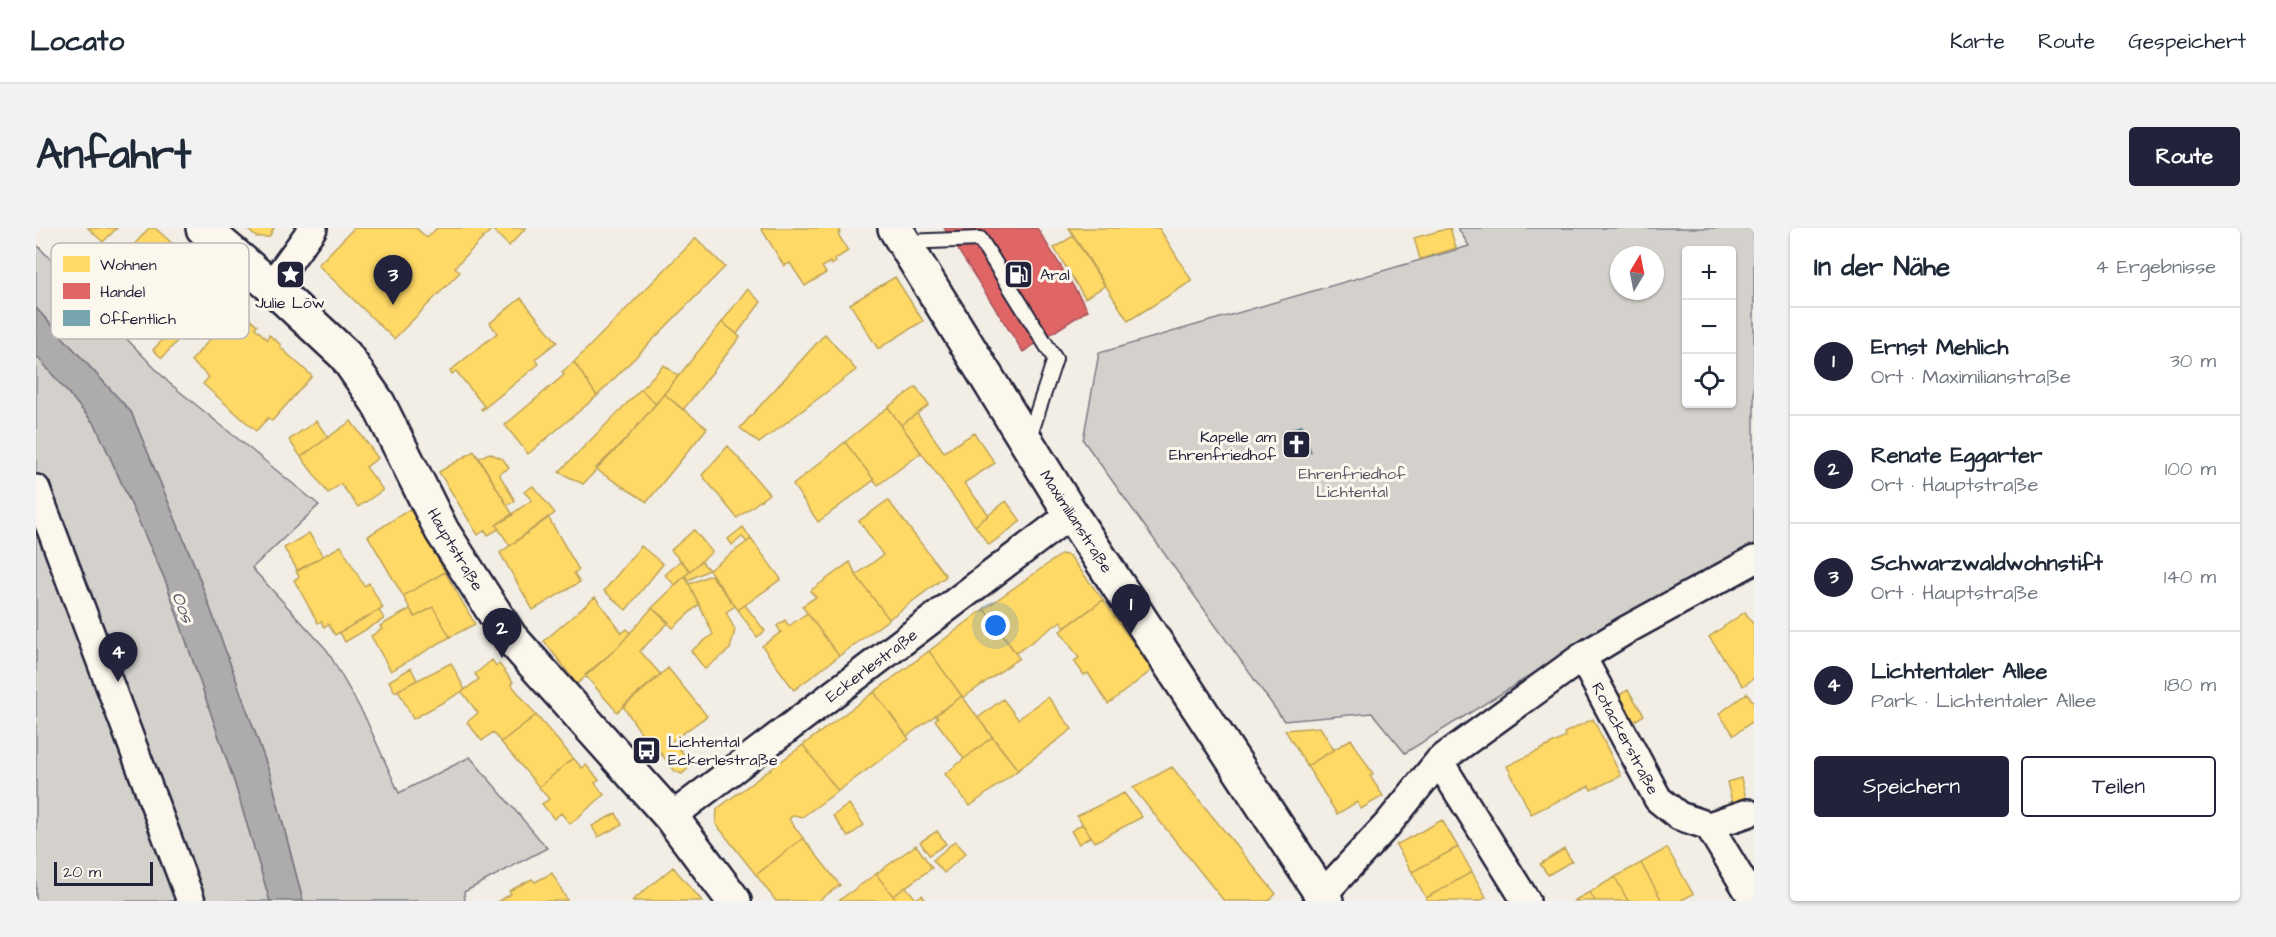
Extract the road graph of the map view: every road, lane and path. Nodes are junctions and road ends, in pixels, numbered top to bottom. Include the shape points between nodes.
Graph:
1 (203, 228) edge
2 (313, 228) edge
3 (899, 235) edge
4 (221, 243) edge
5 (249, 267) edge
6 (271, 286) junction
7 (1027, 443) junction
8 (36, 489) edge
9 (1071, 514) junction
10 (1754, 560) edge
11 (1582, 657) junction
12 (1438, 761) junction
13 (1749, 813) dead end
14 (671, 818) junction
15 (1709, 826) junction
16 (1324, 898) edge
17 (191, 901) edge
18 (734, 901) edge
19 (1526, 901) edge
20 (1754, 901) edge

1 - 4 main road, Hauptstraße
2 - 6 street
3 - 7 main road, Maximilianstraße
3 - 7 lane via 980,239 1055,359
5 - 6 main road, Hauptstraße
6 - 14 main road, Hauptstraße via 345,355 378,403 442,531 510,638
7 - 9 main road, Maximilianstraße
8 - 17 street
9 - 14 street, Eckerlestraße
9 - 16 main road, Maximilianstraße
10 - 11 street
11 - 12 street
11 - 15 street, Rotackerstraße via 1658,799 1679,816
12 - 16 street
12 - 19 street
13 - 15 street
14 - 18 main road, Hauptstraße
15 - 20 street

